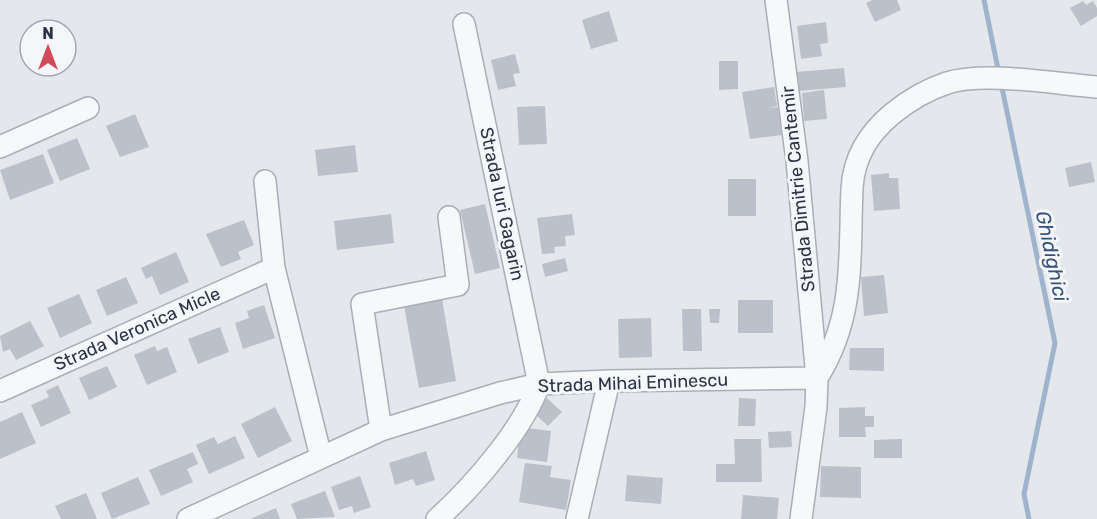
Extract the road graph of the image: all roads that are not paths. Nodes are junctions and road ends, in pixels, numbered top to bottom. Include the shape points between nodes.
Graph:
1 (776, 0) edge
2 (464, 24) dead end
3 (1097, 87) edge
4 (88, 108) dead end
5 (0, 147) edge
6 (265, 182) dead end
7 (449, 217) dead end
8 (274, 268) junction
9 (817, 378) junction
10 (609, 381) junction
11 (539, 384) junction
12 (0, 391) edge
13 (381, 430) junction
14 (321, 457) junction
15 (188, 519) edge
16 (437, 519) edge
17 (577, 519) edge
18 (801, 519) edge

1 - 9 street, Strada Dimitrie Cantemir via 797,161
2 - 11 street, Strada Iuri Gagarin
3 - 9 street via 974,79 948,82 906,103 875,129 864,144 852,186 849,290 844,318 833,353
4 - 5 street
6 - 8 street
7 - 13 street via 458,285 362,304
8 - 12 street, Strada Veronica Micle
8 - 14 street
9 - 10 street, Strada Mihai Eminescu
9 - 18 street, Strada Dimitrie Cantemir
10 - 11 street, Strada Mihai Eminescu
10 - 17 street
11 - 13 street, Strada Mihai Eminescu
11 - 16 street via 525,415 476,478
13 - 14 street, Strada Mihai Eminescu
14 - 15 street, Strada Mihai Eminescu

